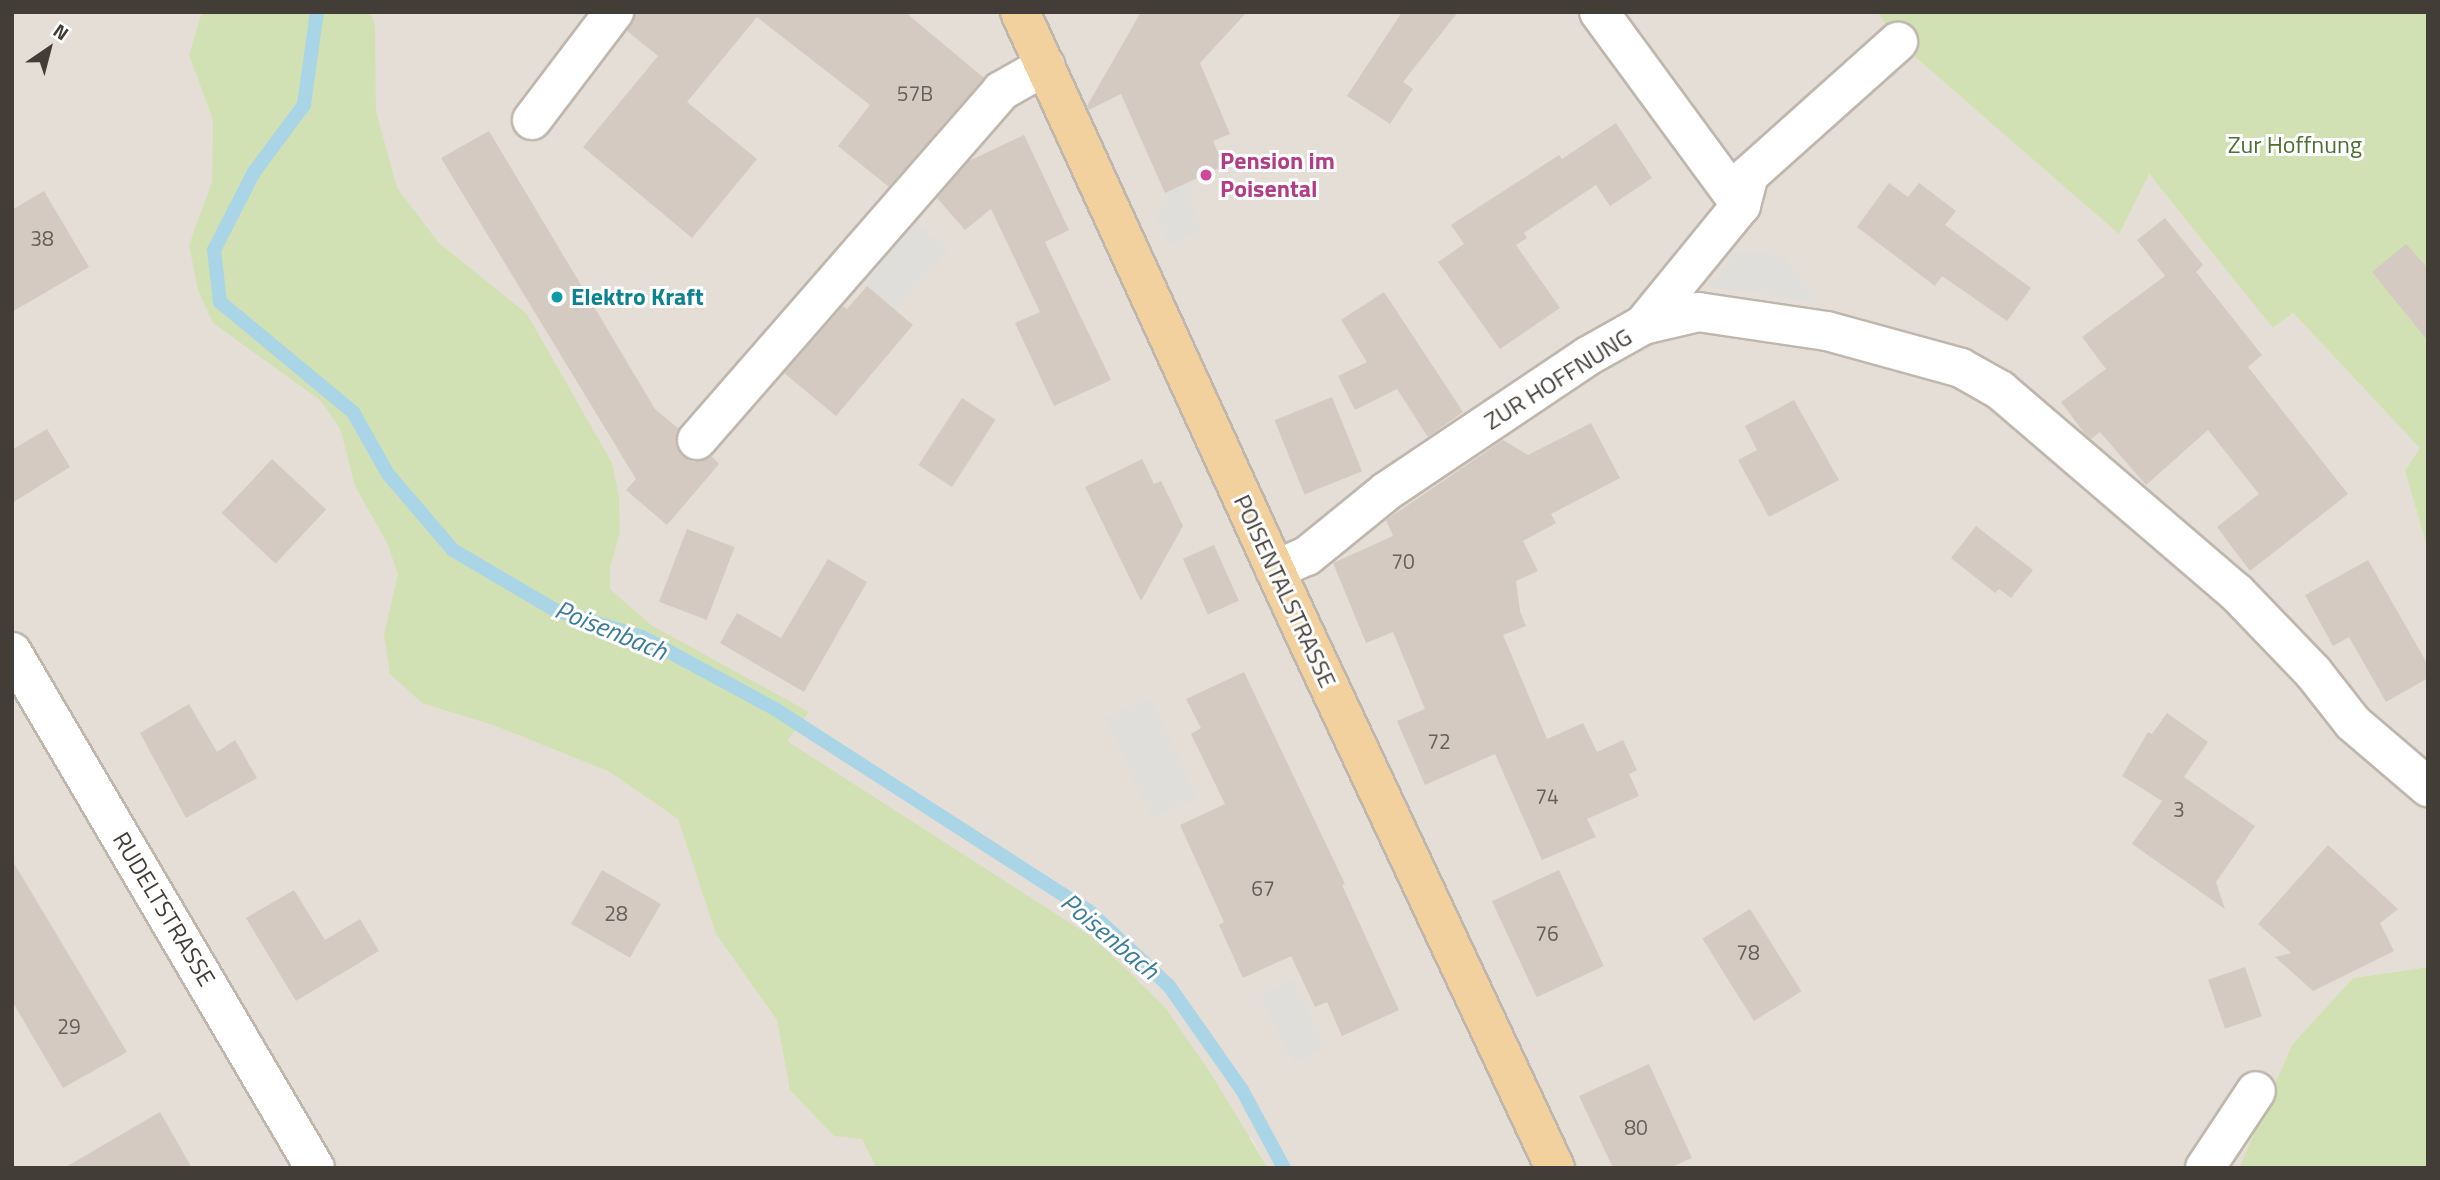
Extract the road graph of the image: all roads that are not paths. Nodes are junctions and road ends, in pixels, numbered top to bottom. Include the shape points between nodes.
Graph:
1 (614, 12) edge
2 (1020, 12) edge
3 (1599, 12) edge
4 (1898, 42) dead end
5 (1045, 66) junction
6 (532, 120) dead end
7 (1741, 205) junction
8 (1643, 325) junction
9 (697, 440) dead end
10 (1275, 570) junction
11 (12, 652) edge
12 (2428, 788) edge
13 (2256, 1091) dead end
14 (315, 1168) edge
15 (1555, 1168) edge
16 (2205, 1168) edge

1 - 6 street
2 - 5 main road, POISENTALSTRASSE
3 - 7 street
4 - 7 street via 1749,175
5 - 9 street via 1001,91
5 - 10 main road, POISENTALSTRASSE
7 - 8 street
8 - 10 street, ZUR HOFFNUNG via 1588,356 1387,491 1307,556
8 - 12 street, ZUR HOFFNUNG via 1698,312 1827,331 1961,368 2000,390 2236,592 2313,672 2353,723
10 - 15 main road, POISENTALSTRASSE
11 - 14 street, RUDELTSTRASSE
13 - 16 street

